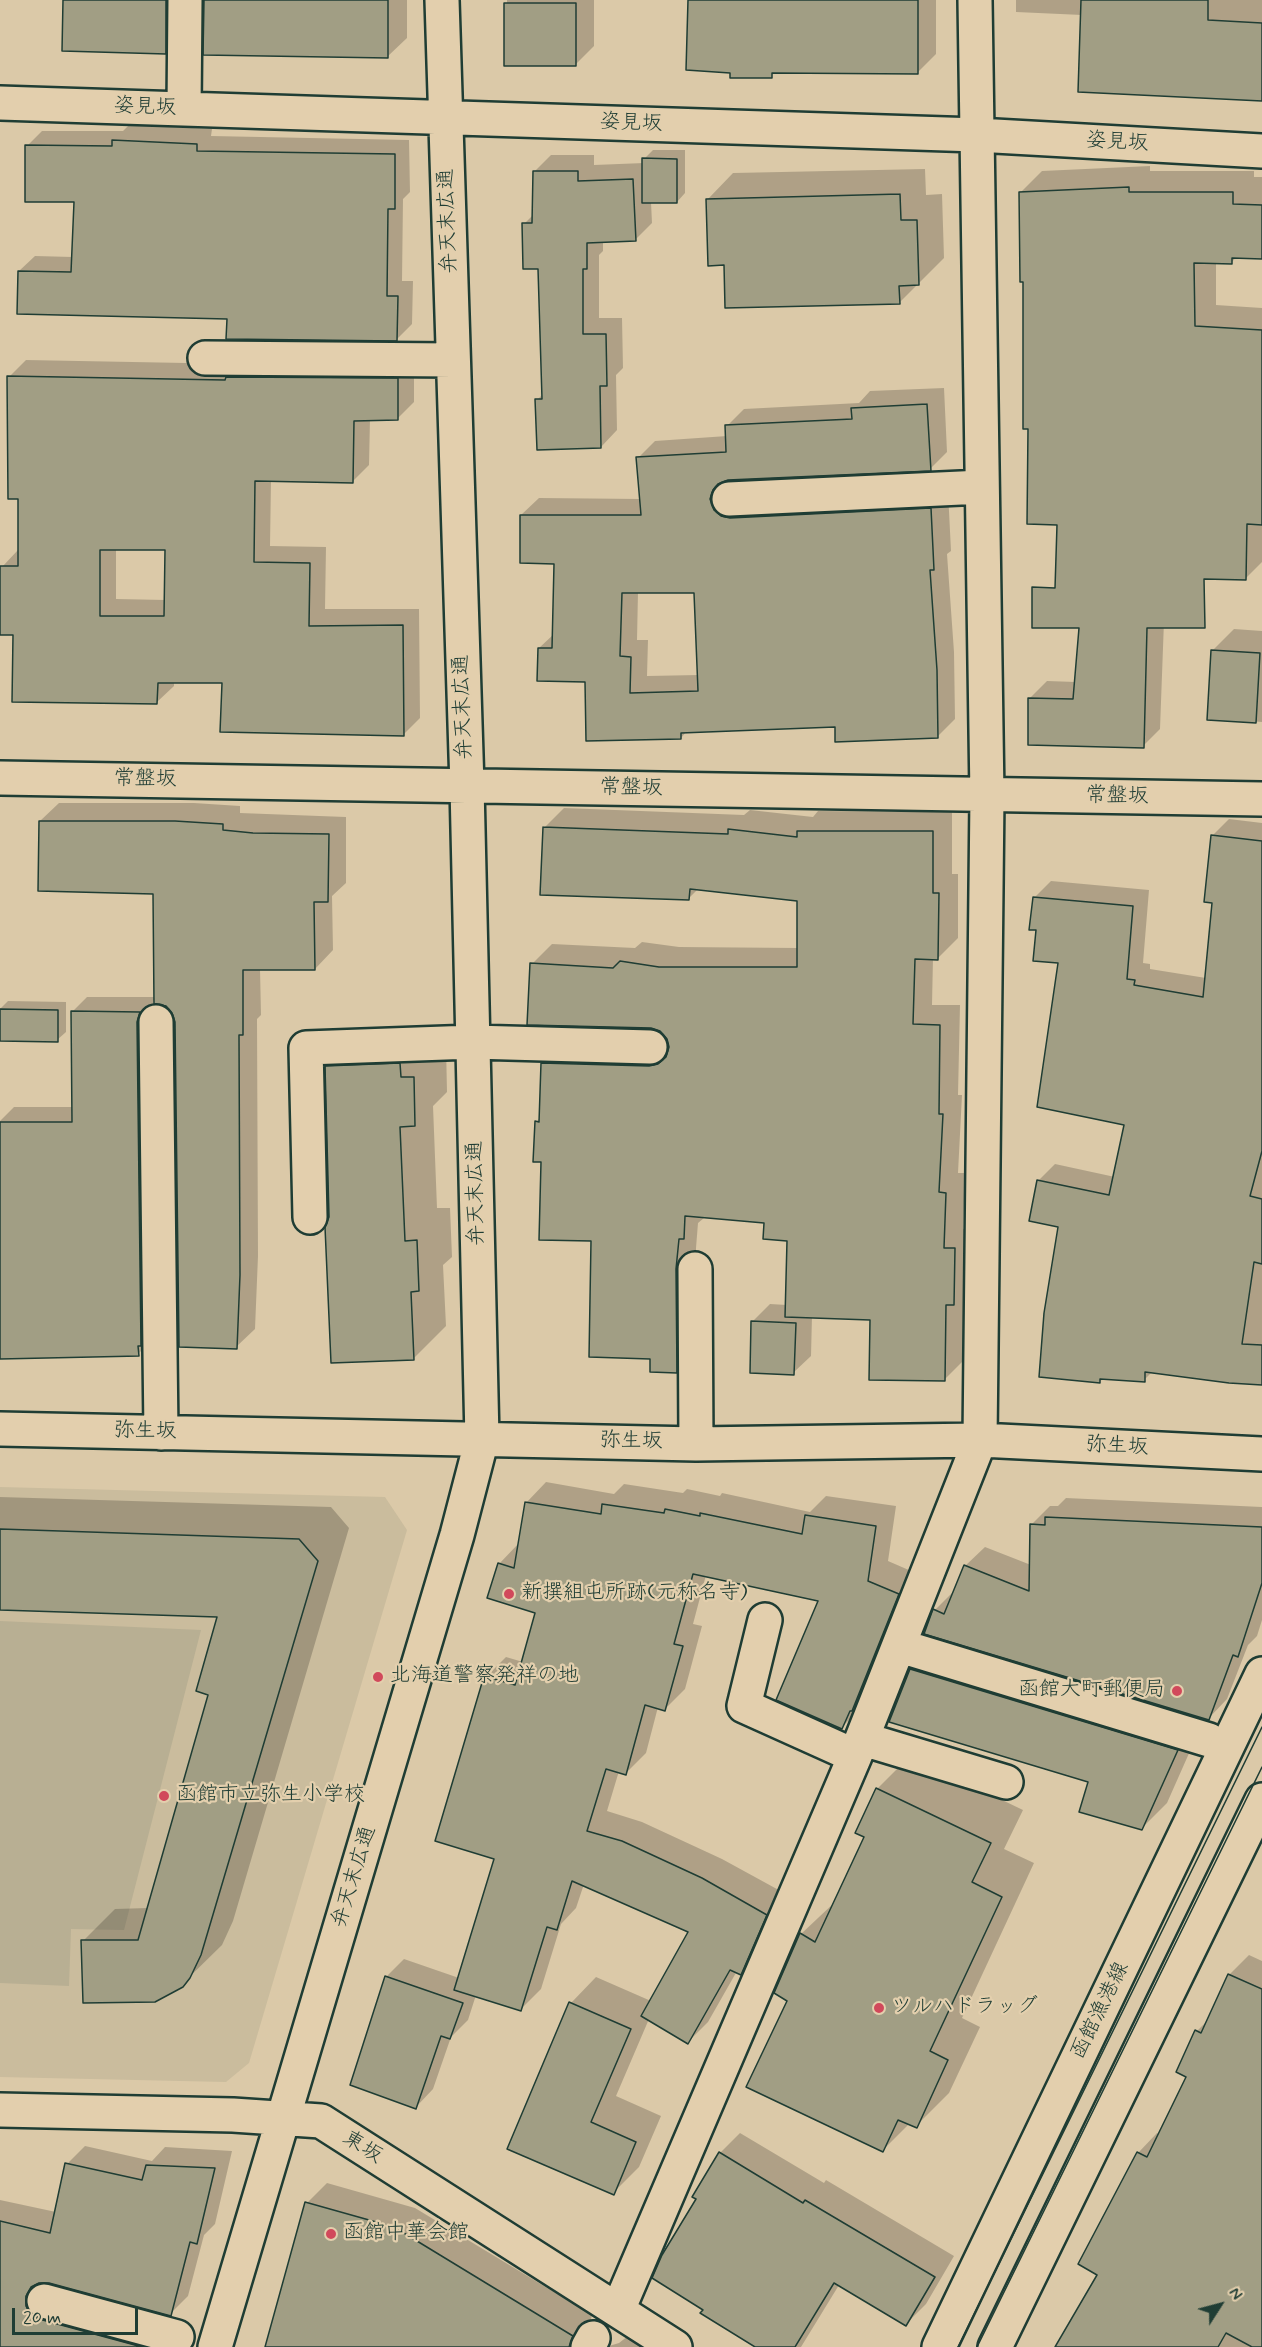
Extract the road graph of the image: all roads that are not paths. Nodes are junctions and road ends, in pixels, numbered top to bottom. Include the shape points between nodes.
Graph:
1 (185, 0) edge
2 (442, 0) edge
3 (975, 0) edge
4 (0, 103) edge
5 (184, 109) junction
6 (446, 117) junction
7 (977, 135) junction
8 (1262, 151) edge
9 (205, 358) dead end
10 (453, 360) junction
11 (982, 488) junction
12 (729, 499) dead end
13 (0, 778) edge
14 (467, 786) junction
15 (987, 796) junction
16 (1262, 800) edge
17 (156, 1022) dead end
18 (473, 1042) junction
19 (650, 1047) dead end
20 (310, 1217) dead end
21 (695, 1269) dead end
22 (0, 1429) edge
23 (161, 1433) junction
24 (482, 1439) junction
25 (980, 1440) junction
26 (696, 1444) junction
27 (1262, 1454) edge
28 (765, 1620) dead end
29 (900, 1646) junction
30 (1262, 1674) edge
31 (1209, 1740) dead end
32 (859, 1748) junction
33 (1006, 1782) dead end
34 (1262, 1800) edge
35 (0, 2110) edge
36 (283, 2118) junction
37 (44, 2301) dead end
38 (618, 2310) junction
39 (177, 2337) dead end
40 (215, 2347) edge
41 (675, 2347) edge
42 (939, 2347) edge
43 (995, 2347) edge

1 - 5 street
2 - 6 street, 弁天末広通
3 - 7 street
4 - 5 street, 姿見坂
5 - 6 street, 姿見坂
6 - 7 street, 姿見坂
6 - 10 street, 弁天末広通
7 - 8 street, 姿見坂
7 - 11 street
9 - 10 street
10 - 14 street, 弁天末広通
11 - 12 street
11 - 15 street
13 - 14 street, 常盤坂
14 - 15 street, 常盤坂
14 - 18 street, 弁天末広通
15 - 16 street, 常盤坂
15 - 25 street
17 - 23 street
18 - 19 street
18 - 20 street via 306,1048
18 - 24 street, 弁天末広通
21 - 26 street
22 - 23 street, 弥生坂
23 - 24 street, 弥生坂
24 - 26 street, 弥生坂
24 - 36 street, 弁天末広通 via 457,1535
25 - 26 street, 弥生坂
25 - 27 street, 弥生坂
25 - 29 street
28 - 32 street via 744,1706
29 - 31 street
29 - 32 street
30 - 42 street, 函館漁港線
32 - 33 street
32 - 38 street
34 - 43 street
35 - 36 street, 東坂
36 - 38 street, 東坂 via 321,2121
36 - 40 street, 弁天末広通
37 - 39 street
38 - 41 street, 東坂

